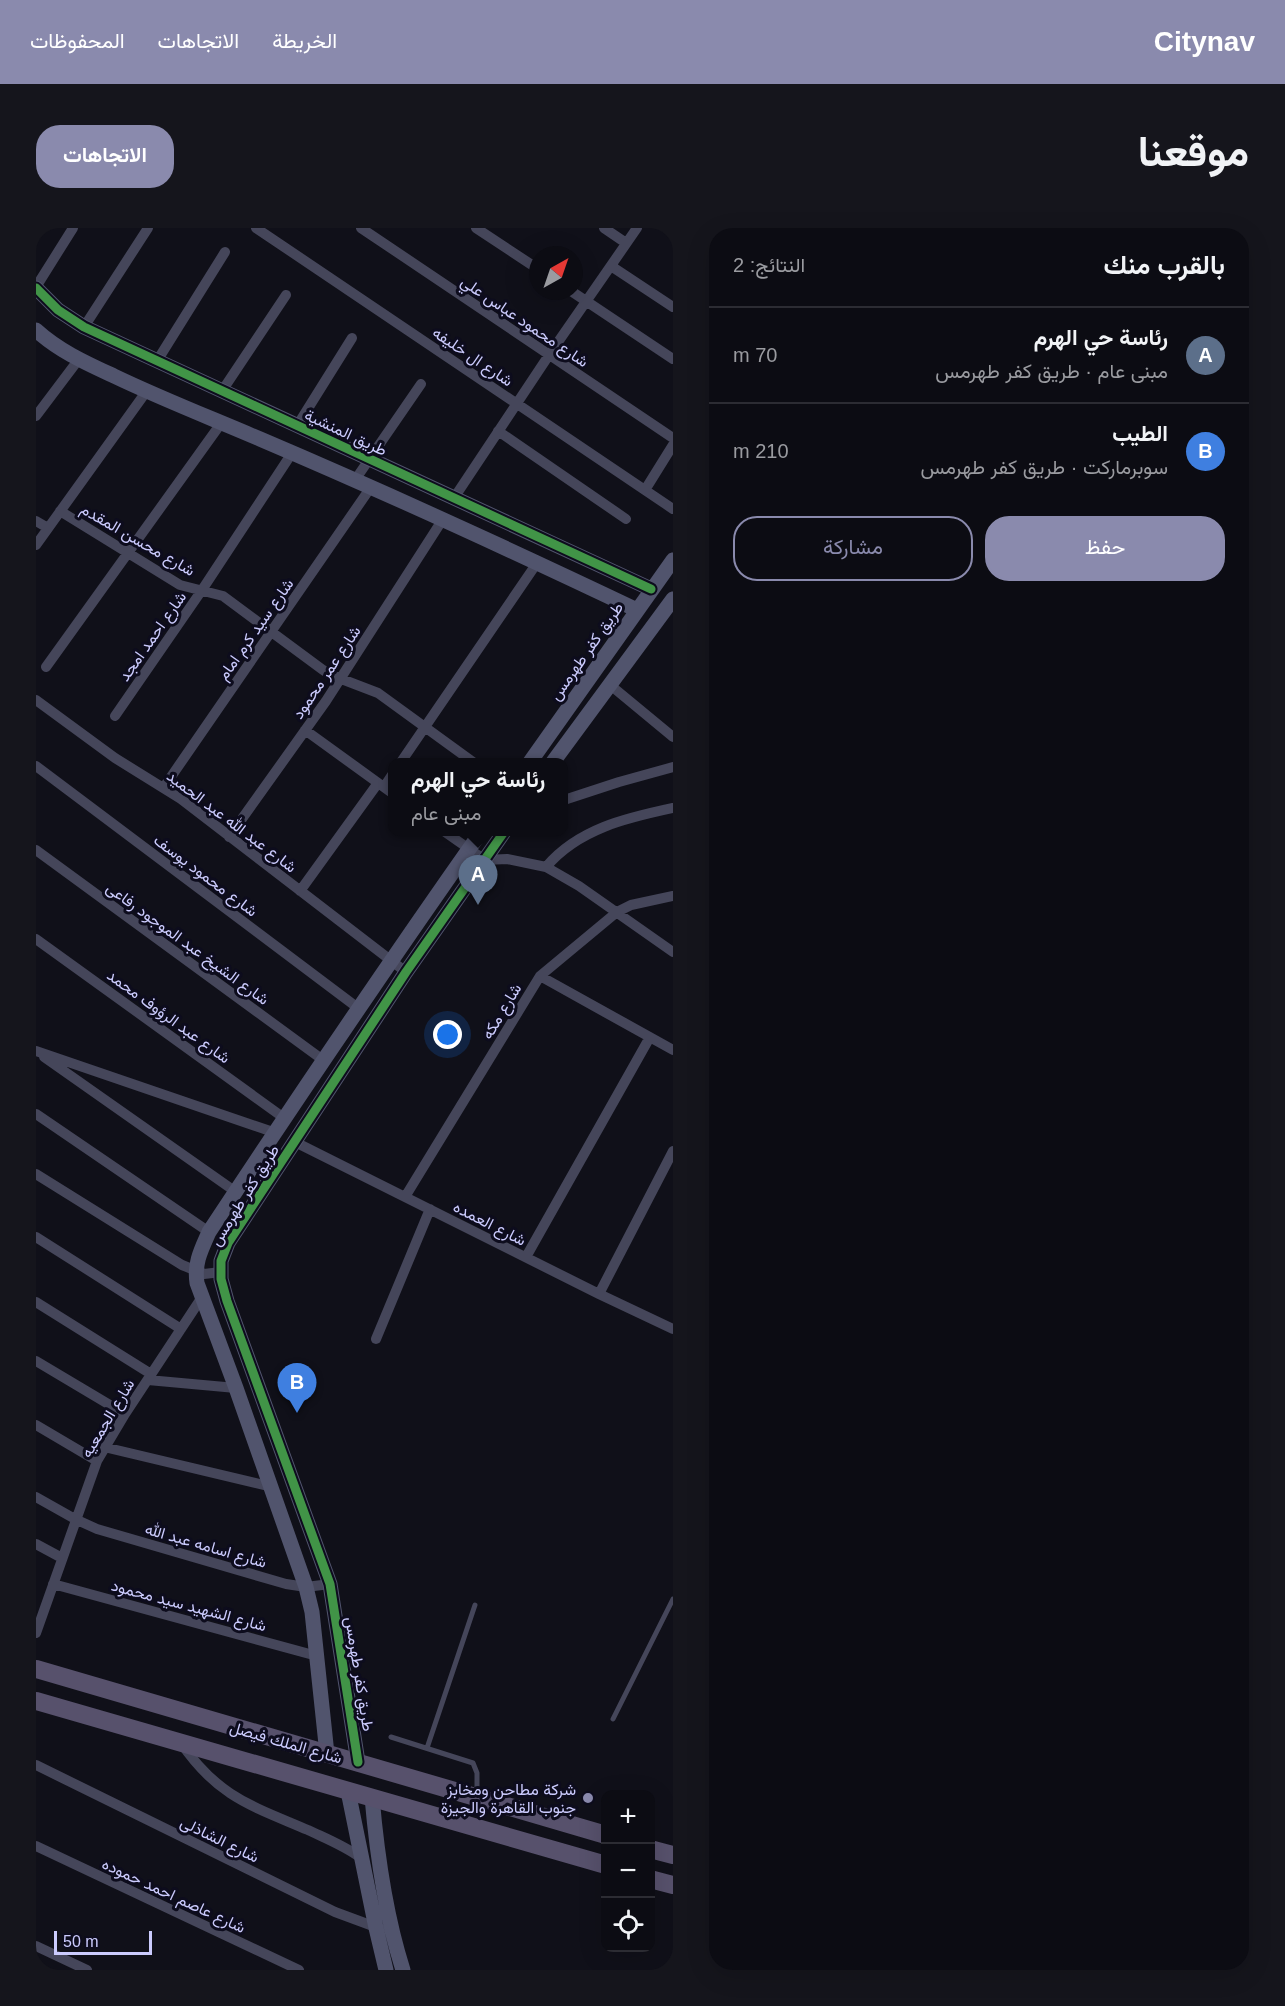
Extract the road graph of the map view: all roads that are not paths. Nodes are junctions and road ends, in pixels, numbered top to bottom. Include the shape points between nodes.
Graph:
1 (73, 228) edge
2 (148, 228) edge
3 (256, 228) edge
4 (361, 228) edge
5 (476, 228) edge
6 (604, 228) edge
7 (637, 228) edge
8 (626, 243) junction
9 (225, 252) dead end
10 (529, 263) edge
11 (611, 266) junction
12 (36, 288) edge
13 (286, 295) dead end
14 (583, 299) edge
15 (586, 301) junction
16 (673, 307) edge
17 (84, 327) junction
18 (36, 330) edge
19 (352, 338) dead end
20 (549, 354) junction
21 (79, 359) junction
22 (673, 359) edge
23 (157, 361) junction
24 (421, 384) dead end
25 (222, 391) junction
26 (146, 392) junction
27 (516, 404) junction
28 (36, 416) edge
29 (222, 422) junction
30 (297, 426) junction
31 (498, 431) junction
32 (673, 438) edge
33 (673, 445) edge
34 (292, 453) junction
35 (370, 459) junction
36 (355, 480) junction
37 (371, 487) junction
38 (645, 490) junction
39 (454, 498) junction
40 (673, 509) edge
41 (60, 511) junction
42 (443, 519) junction
43 (626, 519) dead end
44 (36, 521) edge
45 (48, 528) junction
46 (36, 544) edge
47 (129, 554) junction
48 (673, 560) edge
49 (537, 563) junction
50 (651, 589) junction
51 (202, 590) junction
52 (670, 609) edge
53 (637, 610) junction
54 (272, 632) junction
55 (46, 667) dead end
56 (340, 679) junction
57 (609, 684) junction
58 (36, 700) edge
59 (115, 716) dead end
60 (425, 727) junction
61 (305, 730) junction
62 (673, 737) edge
63 (404, 758) edge
64 (468, 758) edge
65 (533, 758) edge
66 (557, 758) edge
67 (36, 766) edge
68 (673, 767) edge
69 (164, 787) junction
70 (385, 788) edge
71 (568, 799) edge
72 (673, 808) edge
73 (452, 836) edge
74 (478, 836) edge
75 (501, 836) edge
76 (229, 837) junction
77 (469, 849) junction
78 (36, 850) edge
79 (484, 860) junction
80 (546, 867) junction
81 (300, 891) junction
82 (673, 896) edge
83 (617, 912) junction
84 (36, 939) edge
85 (673, 952) edge
86 (390, 960) junction
87 (406, 972) junction
88 (540, 976) junction
89 (358, 1008) junction
90 (650, 1037) junction
91 (673, 1050) edge
92 (36, 1051) edge
93 (323, 1060) junction
94 (36, 1114) edge
95 (284, 1118) junction
96 (276, 1133) junction
97 (295, 1142) junction
98 (673, 1152) edge
99 (36, 1174) edge
100 (236, 1192) junction
101 (405, 1197) junction
102 (430, 1209) junction
103 (209, 1232) junction
104 (36, 1237) edge
105 (526, 1257) junction
106 (195, 1272) junction
107 (221, 1272) junction
108 (600, 1294) junction
109 (202, 1297) junction
110 (36, 1302) edge
111 (181, 1329) junction
112 (673, 1329) edge
113 (376, 1339) dead end
114 (36, 1361) edge
115 (150, 1377) junction
116 (237, 1388) junction
117 (125, 1414) junction
118 (36, 1425) edge
119 (104, 1447) junction
120 (97, 1461) junction
121 (272, 1487) junction
122 (36, 1497) edge
123 (75, 1519) junction
124 (36, 1544) edge
125 (62, 1558) junction
126 (53, 1584) junction
127 (330, 1584) junction
128 (306, 1587) junction
129 (673, 1599) edge
130 (475, 1605) dead end
131 (36, 1633) edge
132 (317, 1656) junction
133 (36, 1669) edge
134 (36, 1701) edge
135 (613, 1719) dead end
136 (391, 1737) dead end
137 (181, 1743) junction
138 (427, 1748) junction
139 (327, 1754) junction
140 (358, 1762) junction
141 (36, 1765) edge
142 (348, 1791) junction
143 (372, 1797) junction
144 (477, 1797) junction
145 (601, 1834) edge
146 (36, 1846) edge
147 (655, 1850) edge
148 (673, 1855) edge
149 (362, 1858) junction
150 (673, 1863) edge
151 (601, 1864) edge
152 (655, 1880) edge
153 (673, 1884) edge
154 (376, 1928) junction
155 (393, 1932) junction
156 (36, 1946) edge
157 (87, 1970) edge
158 (299, 1970) edge
159 (386, 1970) edge
160 (403, 1970) edge

1 - 12 street
2 - 17 street
3 - 27 street, شارع ال خليفه
4 - 20 street, شارع محمود عباس علي
5 - 10 street
6 - 8 street
7 - 8 street
8 - 11 street
9 - 23 street
11 - 15 street
11 - 16 street
12 - 17 street, طريق المنشية via 58,310
13 - 25 street
14 - 15 street
15 - 20 street
15 - 22 street
17 - 23 street, طريق المنشية
18 - 21 street
19 - 30 street
20 - 27 street
20 - 32 street, شارع محمود عباس علي
21 - 26 street
21 - 28 street
23 - 25 street, طريق المنشية
24 - 35 street
25 - 30 street, طريق المنشية
26 - 29 street
26 - 41 street
27 - 31 street
27 - 38 street, شارع ال خليفه
29 - 34 street
29 - 47 street
30 - 35 street, طريق المنشية
31 - 39 street
31 - 43 street
33 - 38 street
34 - 36 street
34 - 51 street, شارع احمد امجد
35 - 36 street
35 - 39 street, طريق المنشية
36 - 37 street
37 - 42 street
37 - 54 street, شارع سيد كرم امام
38 - 40 street, شارع ال خليفه
39 - 50 street, طريق المنشية
41 - 45 street
41 - 47 street, شارع محسن المقدم
42 - 49 street
42 - 56 street, شارع عمر محمود
44 - 45 street
45 - 46 street
47 - 51 street, شارع محسن المقدم via 180,585
47 - 55 street
48 - 50 street, طريق كفر طهرمس
49 - 53 street
49 - 60 street
50 - 53 street, طريق كفر طهرمس
51 - 54 street, شارع محسن المقدم via 223,596
51 - 59 street, شارع احمد امجد
52 - 57 street
53 - 65 street, طريق كفر طهرمس
54 - 56 street, شارع محسن المقدم
54 - 69 street, شارع سيد كرم امام
56 - 60 street, شارع محسن المقدم via 378,693
56 - 61 street, شارع عمر محمود
57 - 62 street
57 - 66 street
58 - 69 street, شارع عبد الله عبد الحميد via 115,758
60 - 63 street
60 - 64 street, شارع محسن المقدم
61 - 70 street
61 - 76 street, شارع عمر محمود
67 - 89 street, شارع محمود يوسف
68 - 71 street
69 - 76 street, شارع عبد الله عبد الحميد
70 - 81 street
72 - 80 street via 612,822 557,853
73 - 77 street
74 - 77 street, طريق كفر طهرمس
75 - 79 street, طريق كفر طهرمس
76 - 81 street, شارع عبد الله عبد الحميد
77 - 79 street
77 - 86 street, طريق كفر طهرمس
78 - 93 street, شارع الشيخ عبد الموجود رفاعى
79 - 80 street
79 - 87 street, طريق كفر طهرمس
80 - 83 street
81 - 86 street, شارع عبد الله عبد الحميد
82 - 83 street, شارع مكه
83 - 85 street
83 - 88 street, شارع مكه
84 - 95 street, شارع عبد الرؤوف محمد
86 - 87 street, شارع عبد الله عبد الحميد
86 - 89 street, طريق كفر طهرمس
87 - 97 street, طريق كفر طهرمس
88 - 90 street
88 - 101 street, شارع مكه
89 - 93 street, طريق كفر طهرمس
90 - 91 street
90 - 105 street
92 - 96 street
92 - 100 street
93 - 95 street, طريق كفر طهرمس
94 - 103 street
95 - 96 street, طريق كفر طهرمس
96 - 100 street, طريق كفر طهرمس
97 - 101 street, شارع العمده
97 - 107 street, طريق كفر طهرمس via 228,1243
98 - 108 street
99 - 106 street
100 - 103 street, طريق كفر طهرمس
101 - 102 street, شارع العمده
102 - 105 street, شارع العمده
102 - 113 street
103 - 106 street, طريق كفر طهرمس
104 - 111 street
105 - 108 street, شارع العمده
106 - 107 street
106 - 109 street
107 - 127 street, طريق كفر طهرمس via 227,1301
108 - 112 street, شارع العمده
109 - 111 street, شارع الجمعيه
109 - 116 street
110 - 115 street
111 - 115 street, شارع الجمعيه
114 - 117 street
115 - 116 street
115 - 117 street, شارع الجمعيه
116 - 121 street
117 - 119 street, شارع الجمعيه
118 - 120 street
119 - 120 street, شارع الجمعيه
119 - 121 street
120 - 123 street, شارع الجمعيه
121 - 128 street
122 - 123 street, شارع اسامه عبد الله
123 - 125 street, شارع الجمعيه
123 - 128 street, شارع اسامه عبد الله via 97,1529
124 - 125 street
125 - 126 street, شارع الجمعيه
126 - 131 street, شارع الجمعيه
126 - 132 street, شارع الشهيد سيد محمود
127 - 128 street, شارع اسامه عبد الله
127 - 140 street, طريق كفر طهرمس
128 - 132 street
129 - 135 lane
130 - 138 lane
132 - 139 street
133 - 139 main road, شارع الملك فيصل
134 - 137 main road, شارع الملك فيصل
136 - 138 lane
137 - 142 main road, شارع الملك فيصل
137 - 149 street via 224,1790
138 - 144 lane via 474,1764
139 - 140 main road, شارع الملك فيصل
140 - 144 main road, شارع الملك فيصل
141 - 154 street, شارع الشاذلى via 335,1912
142 - 143 main road, شارع الملك فيصل
142 - 149 street
143 - 151 main road, شارع الملك فيصل
143 - 155 street via 377,1851
144 - 145 main road, شارع الملك فيصل
146 - 158 street, شارع عاصم احمد حموده
147 - 148 main road
149 - 154 street
150 - 153 main road
152 - 153 main road
154 - 155 street, شارع الشاذلى
154 - 159 street
155 - 160 street
156 - 157 street

